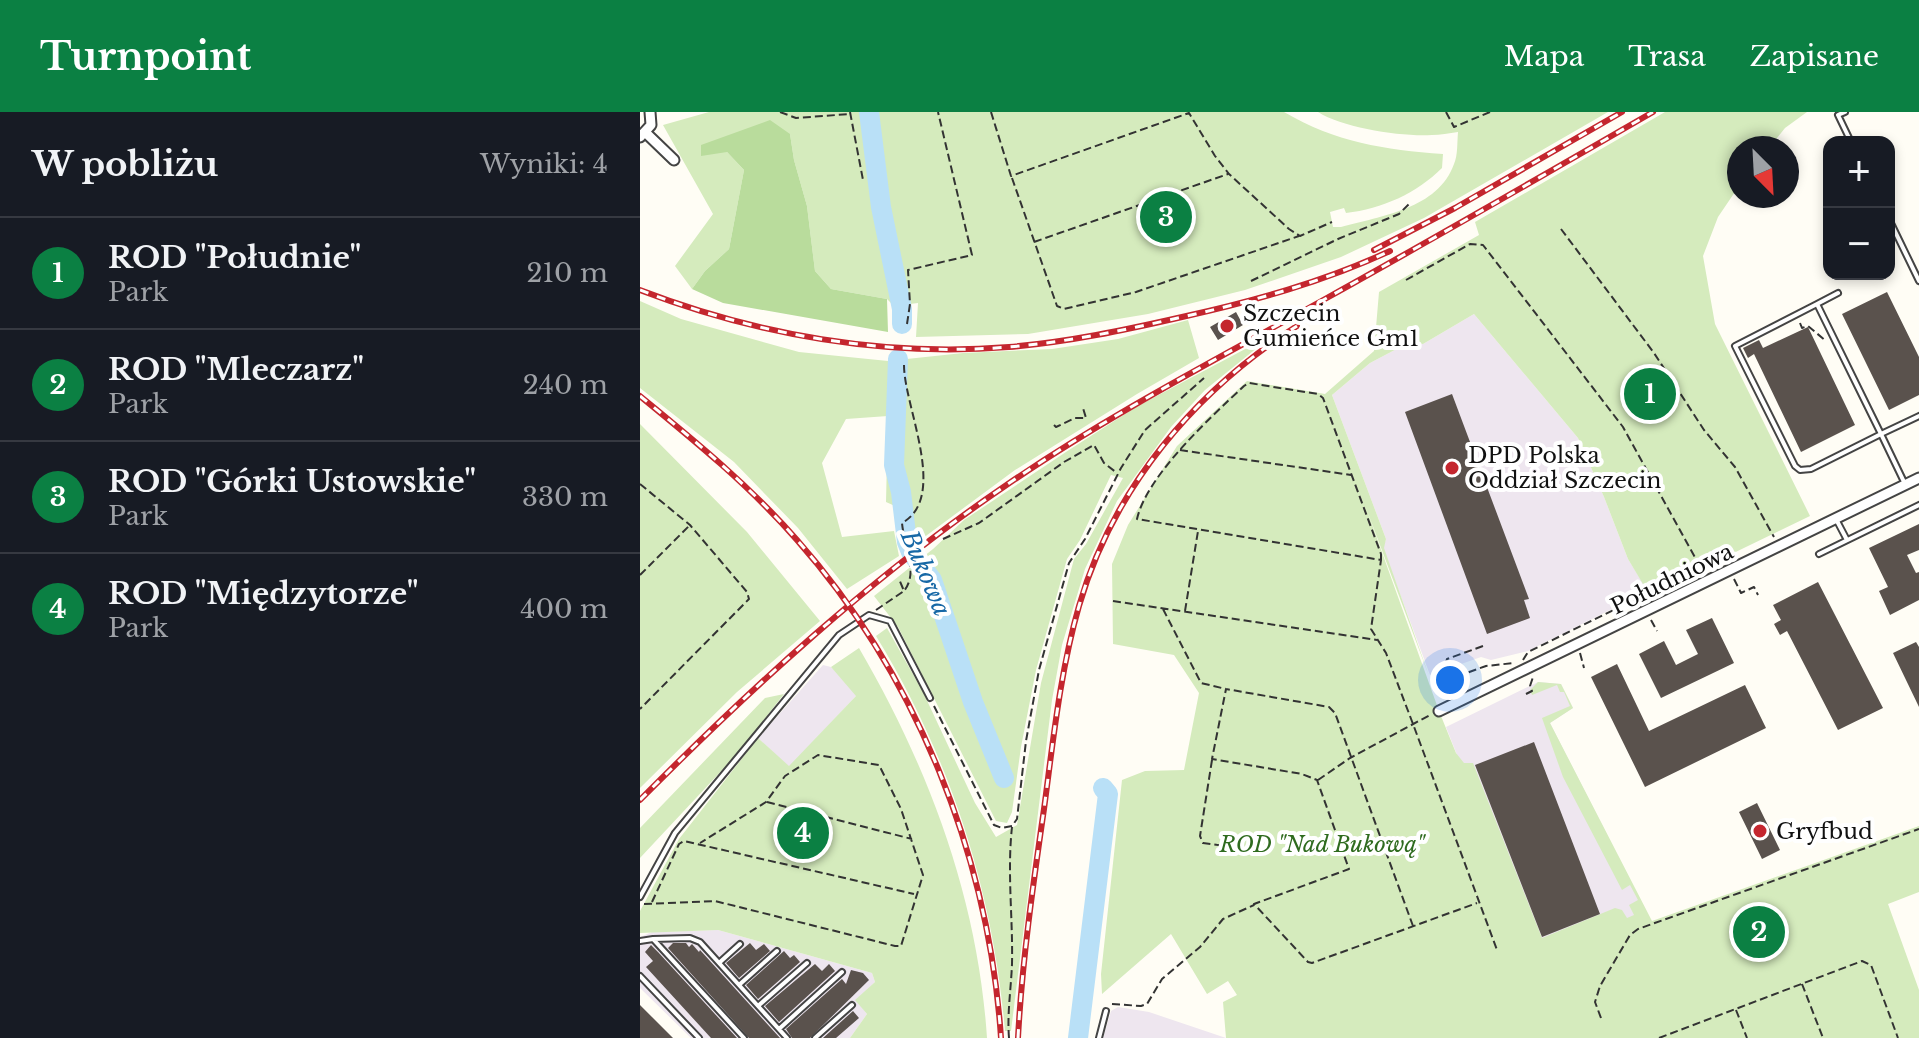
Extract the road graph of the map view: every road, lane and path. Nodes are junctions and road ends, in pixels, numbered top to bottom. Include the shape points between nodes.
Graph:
1 (650, 112) edge
2 (780, 112) edge
3 (938, 112) edge
4 (991, 112) edge
5 (1189, 112) edge
6 (1446, 112) edge
7 (1490, 112) edge
8 (1845, 112) edge
9 (850, 113) edge
10 (643, 135) edge
11 (1848, 136) edge
12 (674, 160) dead end
13 (1229, 174) junction
14 (1011, 176) junction
15 (863, 180) dead end
16 (1409, 204) dead end
17 (1332, 222) dead end
18 (1561, 229) dead end
19 (1895, 231) edge
20 (1300, 236) junction
21 (1033, 242) junction
22 (1406, 280) dead end
23 (1251, 281) dead end
24 (1919, 281) edge
25 (1838, 293) dead end
26 (1817, 304) junction
27 (907, 324) dead end
28 (1803, 328) dead end
29 (1834, 337) junction
30 (904, 365) dead end
31 (1204, 378) dead end
32 (1083, 408) dead end
33 (1919, 416) edge
34 (1054, 425) dead end
35 (1881, 434) junction
36 (1180, 450) junction
37 (1118, 474) junction
38 (1352, 475) junction
39 (1919, 478) edge
40 (640, 484) edge
41 (1906, 485) junction
42 (1919, 505) edge
43 (1836, 519) junction
44 (690, 525) junction
45 (1198, 529) junction
46 (943, 539) dead end
47 (1847, 540) junction
48 (1779, 547) junction
49 (1819, 554) dead end
50 (1381, 560) junction
51 (640, 575) edge
52 (1740, 576) dead end
53 (899, 579) dead end
54 (1708, 582) junction
55 (904, 591) junction
56 (1758, 595) dead end
57 (1113, 601) dead end
58 (1663, 603) junction
59 (1162, 608) junction
60 (1185, 611) junction
61 (869, 615) junction
62 (1378, 640) junction
63 (1483, 646) dead end
64 (1580, 652) dead end
65 (1584, 668) dead end
66 (1530, 670) junction
67 (1226, 689) junction
68 (1526, 694) dead end
69 (930, 698) joint
70 (640, 709) edge
71 (1439, 711) joint
72 (1413, 724) junction
73 (1350, 758) junction
74 (1212, 759) junction
75 (1317, 780) junction
76 (766, 802) junction
77 (1012, 826) junction
78 (1919, 829) edge
79 (912, 839) junction
80 (700, 843) junction
81 (1225, 846) dead end
82 (915, 894) junction
83 (640, 897) edge
84 (651, 903) junction
85 (1478, 903) junction
86 (644, 904) dead end
87 (1254, 904) junction
88 (1413, 926) junction
89 (653, 939) junction
90 (640, 941) edge
91 (740, 944) dead end
92 (1497, 950) dead end
93 (777, 951) dead end
94 (719, 963) junction
95 (807, 963) dead end
96 (842, 972) dead end
97 (640, 976) edge
98 (1802, 983) junction
99 (739, 985) junction
100 (852, 1005) dead end
101 (758, 1006) junction
102 (1735, 1009) junction
103 (1106, 1011) joint
104 (1601, 1018) dead end
105 (779, 1029) junction
106 (699, 1038) edge
107 (744, 1038) edge
108 (787, 1038) edge
109 (815, 1038) edge
110 (1009, 1038) edge
111 (1099, 1038) edge
112 (1659, 1038) edge
113 (1747, 1038) edge
114 (1823, 1038) edge
115 (1898, 1038) edge

1 - 10 street via 652,122
2 - 9 path via 796,118
3 - 27 path via 972,255 908,270
4 - 14 path
5 - 13 path
5 - 14 path
6 - 7 path via 1454,127
8 - 11 lane via 1838,115
9 - 15 path
10 - 12 street
13 - 20 path
13 - 21 path
14 - 21 path
16 - 23 path via 1399,214
17 - 20 path
18 - 48 path via 1735,467
19 - 24 lane
20 - 21 path via 1136,292 1064,309 1057,306
22 - 54 path via 1470,244 1483,245 1623,427
25 - 26 lane
26 - 29 lane
26 - 35 lane via 1739,342 1736,349 1800,470
28 - 29 path via 1808,326 1824,341
29 - 35 lane
30 - 55 path via 925,489 905,521 911,583
31 - 37 path via 1145,430
32 - 34 path via 1086,418
33 - 35 lane
35 - 41 lane
36 - 38 path
36 - 38 path via 1249,383 1323,398
36 - 45 path via 1137,519
37 - 46 path via 1094,445 979,523
37 - 77 path via 1069,563 1039,670
38 - 50 path
39 - 41 street, Południowa
40 - 44 path
41 - 43 street, Południowa
42 - 47 lane
43 - 47 lane
43 - 48 street, Południowa
44 - 51 path
44 - 70 path via 749,599
45 - 50 path
45 - 60 path
47 - 49 lane
48 - 54 street, Południowa
50 - 62 path via 1371,629
52 - 56 path via 1734,579 1741,593 1754,587
53 - 55 path
54 - 58 street, Południowa
55 - 61 path
57 - 59 path
58 - 66 street, Południowa
58 - 66 path via 1659,596 1646,594 1528,652
59 - 60 path
59 - 67 path via 1201,683
60 - 62 path
61 - 69 lane via 890,621
61 - 83 lane via 839,635 675,833
62 - 72 path
63 - 66 path via 1447,659 1450,671 1458,676 1486,666
64 - 65 path
66 - 68 path via 1532,691
66 - 71 street, Południowa
67 - 73 path via 1329,707
67 - 74 path
69 - 77 path via 994,825
71 - 72 path
72 - 73 path
72 - 85 path
73 - 75 path
73 - 88 path
74 - 75 path
74 - 81 path via 1200,836 1203,843
75 - 87 path via 1349,869
76 - 79 path
76 - 79 path via 785,776 818,755 879,765
76 - 80 path
77 - 110 path
78 - 104 path via 1638,929 1600,986 1595,1002
79 - 82 path via 923,875
80 - 82 path
80 - 84 path via 679,844
82 - 84 path via 901,946 715,901
84 - 86 path
85 - 88 path
85 - 92 path
87 - 88 path via 1312,963
87 - 103 path via 1223,919 1162,979 1147,1004 1115,1003
89 - 90 lane
89 - 94 lane via 690,938
89 - 107 lane
91 - 94 lane
93 - 99 lane
94 - 99 lane
95 - 101 lane
96 - 105 lane
97 - 106 lane
98 - 102 path
98 - 114 path
98 - 115 path via 1862,961 1871,965
99 - 101 lane
100 - 109 lane
101 - 105 lane
102 - 112 path
102 - 113 path
103 - 111 lane
105 - 108 lane

